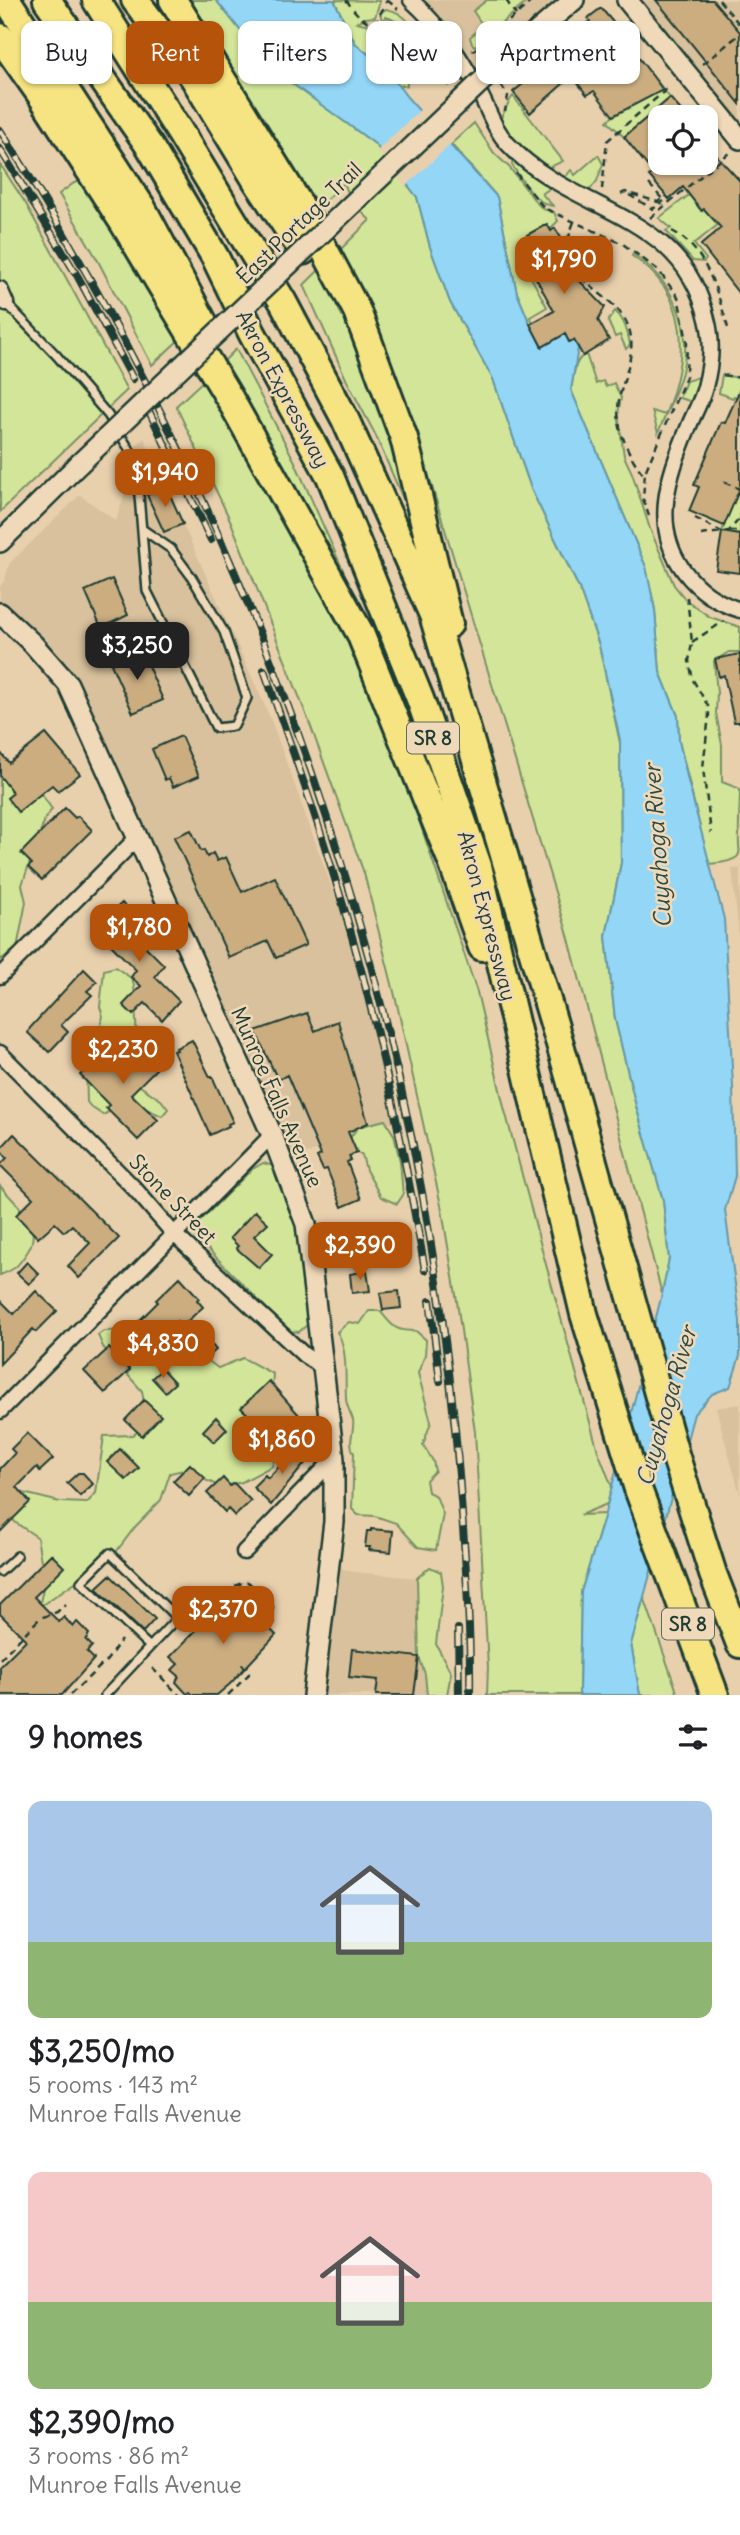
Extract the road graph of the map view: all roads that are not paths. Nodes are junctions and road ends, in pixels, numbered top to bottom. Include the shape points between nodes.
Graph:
1 (7, 0) edge
2 (47, 0) edge
3 (96, 0) edge
4 (135, 0) edge
5 (173, 0) edge
6 (411, 0) edge
7 (574, 0) edge
8 (627, 0) edge
9 (0, 37) edge
10 (740, 139) edge
11 (303, 251) junction
12 (3, 296) edge
13 (212, 338) junction
14 (142, 529) junction
15 (0, 542) edge
16 (740, 610) edge
17 (0, 613) edge
18 (496, 827) junction
19 (137, 838) junction
20 (0, 976) edge
21 (0, 1053) edge
22 (527, 1077) junction
23 (272, 1135) junction
24 (173, 1233) junction
25 (323, 1367) junction
26 (0, 1411) edge
27 (334, 1459) junction
28 (244, 1552) dead end
29 (661, 1552) junction
30 (17, 1556) dead end
31 (0, 1573) edge
32 (740, 1644) edge
33 (150, 1647) junction
34 (105, 1695) edge
35 (313, 1695) edge
36 (702, 1695) edge
37 (715, 1695) edge

1 - 13 highway via 141,206
2 - 22 highway, Akron Expressway / SR 8 via 150,147 215,257 330,476 420,699 478,866
3 - 18 highway, Akron Expressway / SR 8 via 283,302 345,419 433,615
4 - 11 highway via 194,78
5 - 18 highway via 307,217 358,311 404,439
6 - 16 street via 439,27 458,55 508,144 548,178 667,246 698,289 710,332 711,358 705,389 668,483 664,506 669,538 680,565 713,599
7 - 11 street, East Portage Trail, bridge via 509,55
8 - 10 street
9 - 22 highway via 123,222 223,388 360,633 452,862
11 - 13 street, East Portage Trail, bridge
12 - 14 lane via 108,415 136,460
13 - 15 street, East Portage Trail, bridge
14 - 14 lane via 147,591 216,728 234,726 247,698 223,632 171,549
17 - 19 street, Munroe Falls Avenue via 68,684
18 - 32 highway, Akron Expressway / SR 8 via 684,1480
19 - 20 street
19 - 23 street, Munroe Falls Avenue
21 - 24 street, Stone Street
22 - 29 highway, Akron Expressway / SR 8 via 584,1314
23 - 24 street
23 - 25 street, Munroe Falls Avenue via 306,1224
24 - 25 street, Stone Street via 304,1355
24 - 26 street
25 - 27 street, Munroe Falls Avenue
27 - 28 street
27 - 35 street, Munroe Falls Avenue via 334,1522
29 - 36 highway
29 - 37 highway, Akron Expressway / SR 8
30 - 31 lane
33 - 33 lane via 177,1618 110,1553 81,1582
33 - 34 lane

